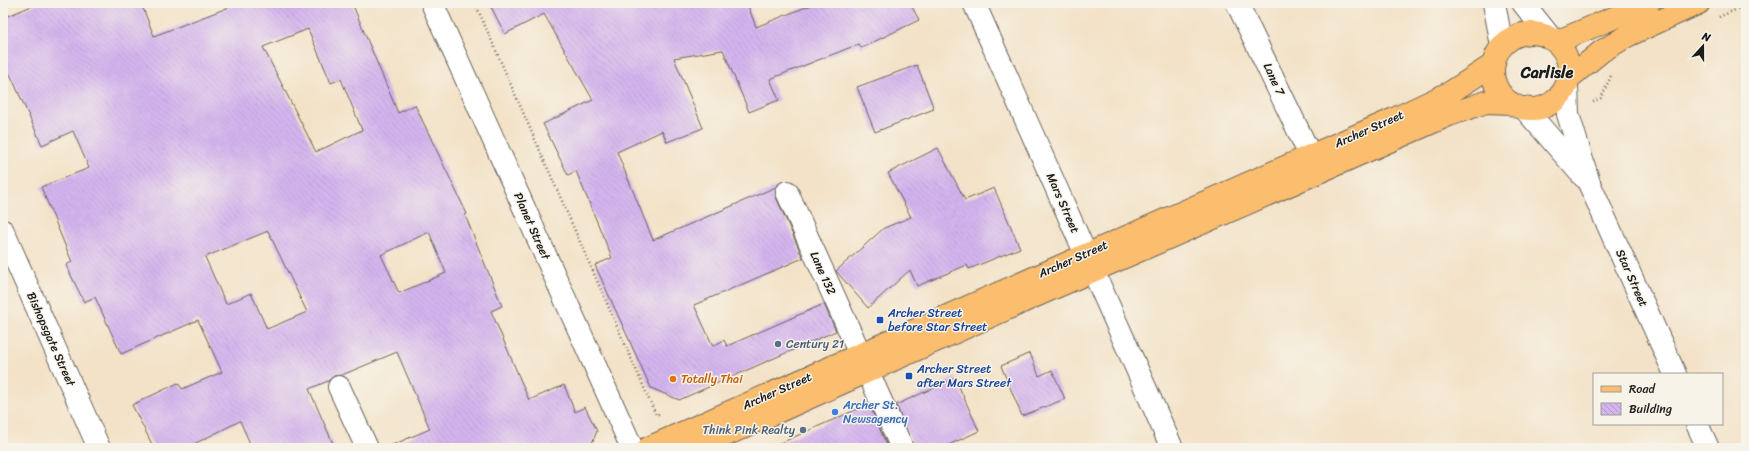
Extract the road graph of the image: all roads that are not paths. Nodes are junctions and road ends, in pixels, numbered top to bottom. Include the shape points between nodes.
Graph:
1 (432, 3) edge
2 (974, 3) edge
3 (1238, 3) edge
4 (1494, 3) edge
5 (1523, 3) edge
6 (1649, 3) edge
7 (1699, 3) edge
8 (1553, 40) junction
9 (1498, 55) junction
10 (1568, 82) junction
11 (1518, 106) junction
12 (1310, 155) junction
13 (1589, 183) junction
14 (787, 192) dead end
15 (3, 231) edge
16 (1090, 262) junction
17 (864, 363) junction
18 (1675, 373) edge
19 (339, 387) dead end
20 (1697, 425) edge
21 (99, 448) edge
22 (366, 448) edge
23 (632, 448) edge
24 (648, 448) edge
25 (697, 448) edge
26 (902, 448) edge
27 (1172, 448) edge
28 (1708, 448) edge

1 - 23 street, Planet Street
2 - 16 street, Mars Street
3 - 12 street, Lane 7
4 - 9 street
5 - 8 street
6 - 8 main road
7 - 10 main road via 1629,35 1602,51
8 - 9 main road via 1537,33 1524,33 1512,38
8 - 10 main road via 1565,52 1569,64
9 - 11 main road via 1494,76 1496,86 1503,96
9 - 12 main road, Archer Street via 1451,92
10 - 11 main road via 1559,97 1549,105 1537,108
10 - 13 street, Star Street via 1568,114
11 - 13 street, Star Street via 1542,127
11 - 16 main road, Archer Street via 1486,102 1449,115
12 - 16 main road, Archer Street
13 - 18 street, Star Street
14 - 17 street, Lane 132
15 - 21 street, Bishopsgate Street
16 - 17 main road, Archer Street
16 - 27 street, Mars Street
17 - 24 main road, Archer Street
17 - 25 main road, Archer Street
17 - 26 street, Lane 132
19 - 22 street
20 - 28 street

